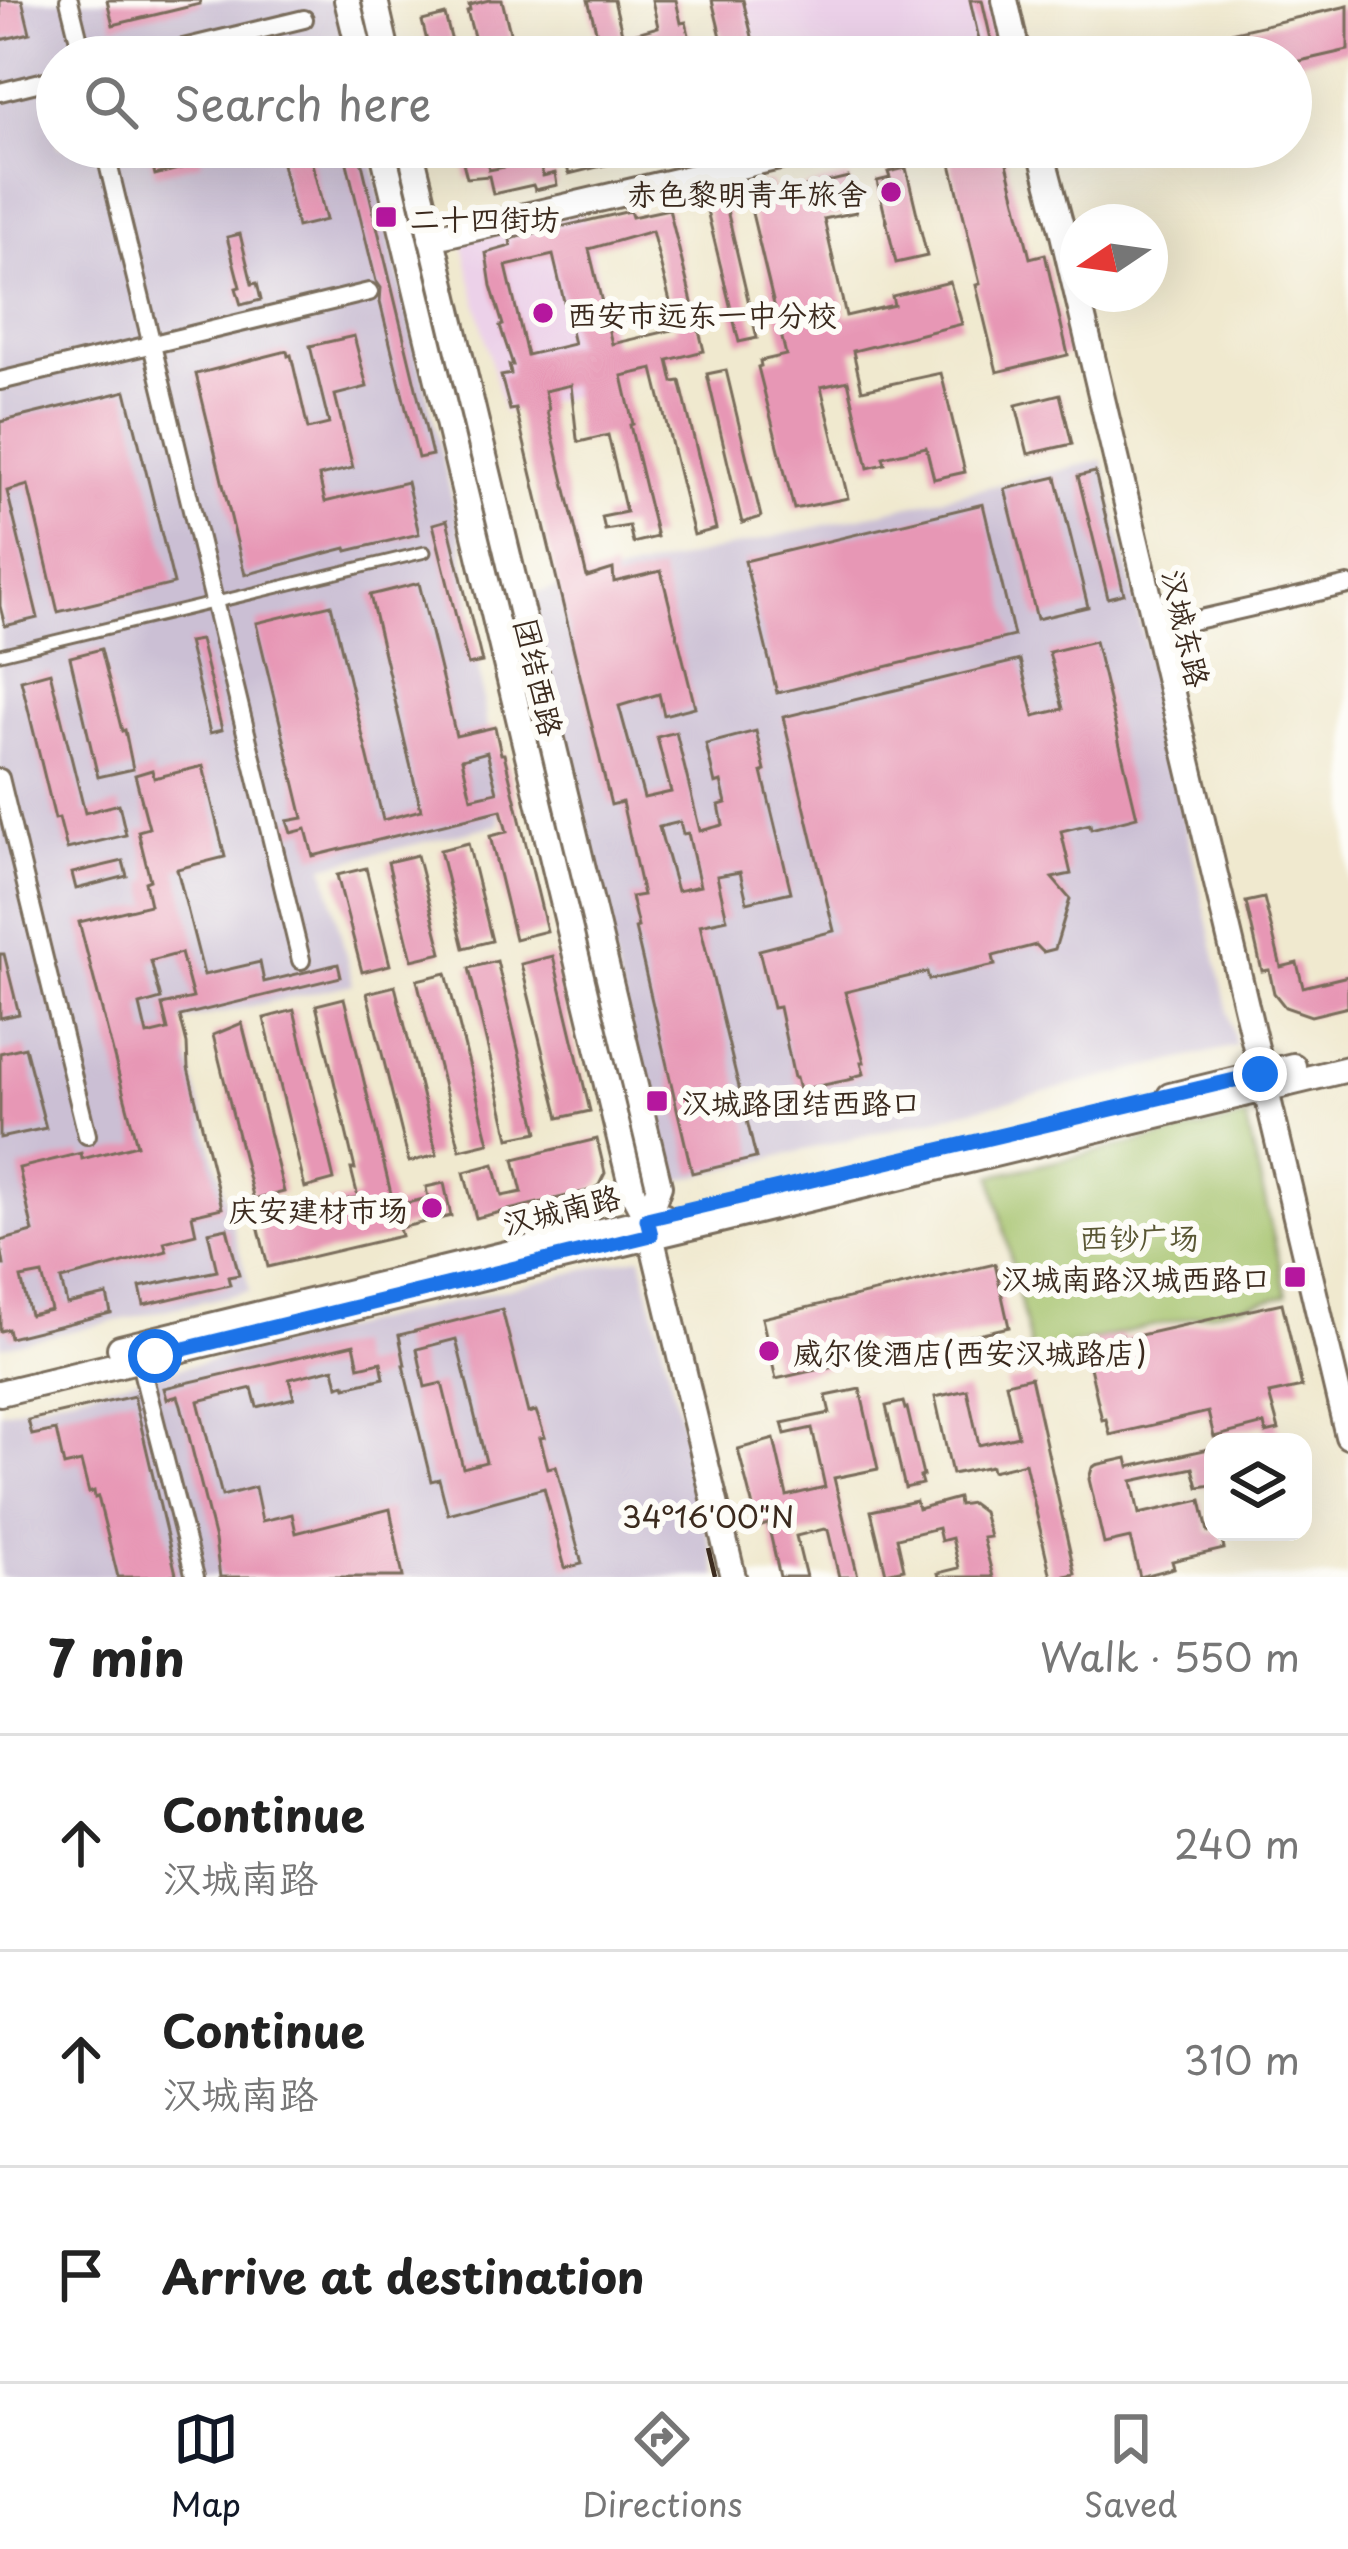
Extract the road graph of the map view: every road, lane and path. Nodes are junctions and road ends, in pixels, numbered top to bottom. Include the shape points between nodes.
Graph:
1 (69, 0) edge
2 (347, 0) edge
3 (375, 0) edge
4 (1006, 0) edge
5 (304, 20) dead end
6 (78, 36) edge
7 (236, 36) edge
8 (356, 36) edge
9 (383, 36) edge
10 (1014, 36) edge
11 (36, 83) edge
12 (0, 92) edge
13 (109, 168) edge
14 (387, 168) edge
15 (415, 168) edge
16 (732, 168) edge
17 (1046, 168) edge
18 (431, 238) junction
19 (369, 292) dead end
20 (150, 345) junction
21 (0, 382) edge
22 (425, 552) dead end
23 (1348, 585) edge
24 (213, 602) junction
25 (1156, 629) junction
26 (0, 654) edge
27 (0, 778) edge
28 (301, 960) dead end
29 (1348, 1053) edge
30 (1348, 1069) edge
31 (1263, 1082) junction
32 (87, 1135) dead end
33 (649, 1227) junction
34 (138, 1352) junction
35 (0, 1377) edge
36 (0, 1393) edge
37 (1348, 1436) edge
38 (195, 1577) edge
39 (733, 1577) edge

1 - 6 street
2 - 8 street
3 - 9 street
4 - 10 street
5 - 7 street
11 - 12 street
13 - 20 street
14 - 33 street, 团结西路 via 633,1193
15 - 18 street, 团结西路
16 - 18 street
17 - 25 street, 汉城东路
18 - 33 street, 团结西路 via 659,1186
19 - 20 street
20 - 21 street
20 - 24 street
22 - 24 lane
23 - 25 street
24 - 26 lane
24 - 28 street
25 - 31 street, 汉城东路
27 - 32 street
29 - 31 street, 汉城南路
30 - 31 street, 汉城南路
31 - 33 street, 汉城南路
31 - 37 street, 汉城东路
33 - 34 street, 汉城南路
33 - 39 street, 团结西路
34 - 35 street, 汉城南路
34 - 36 street, 汉城南路
34 - 38 street

